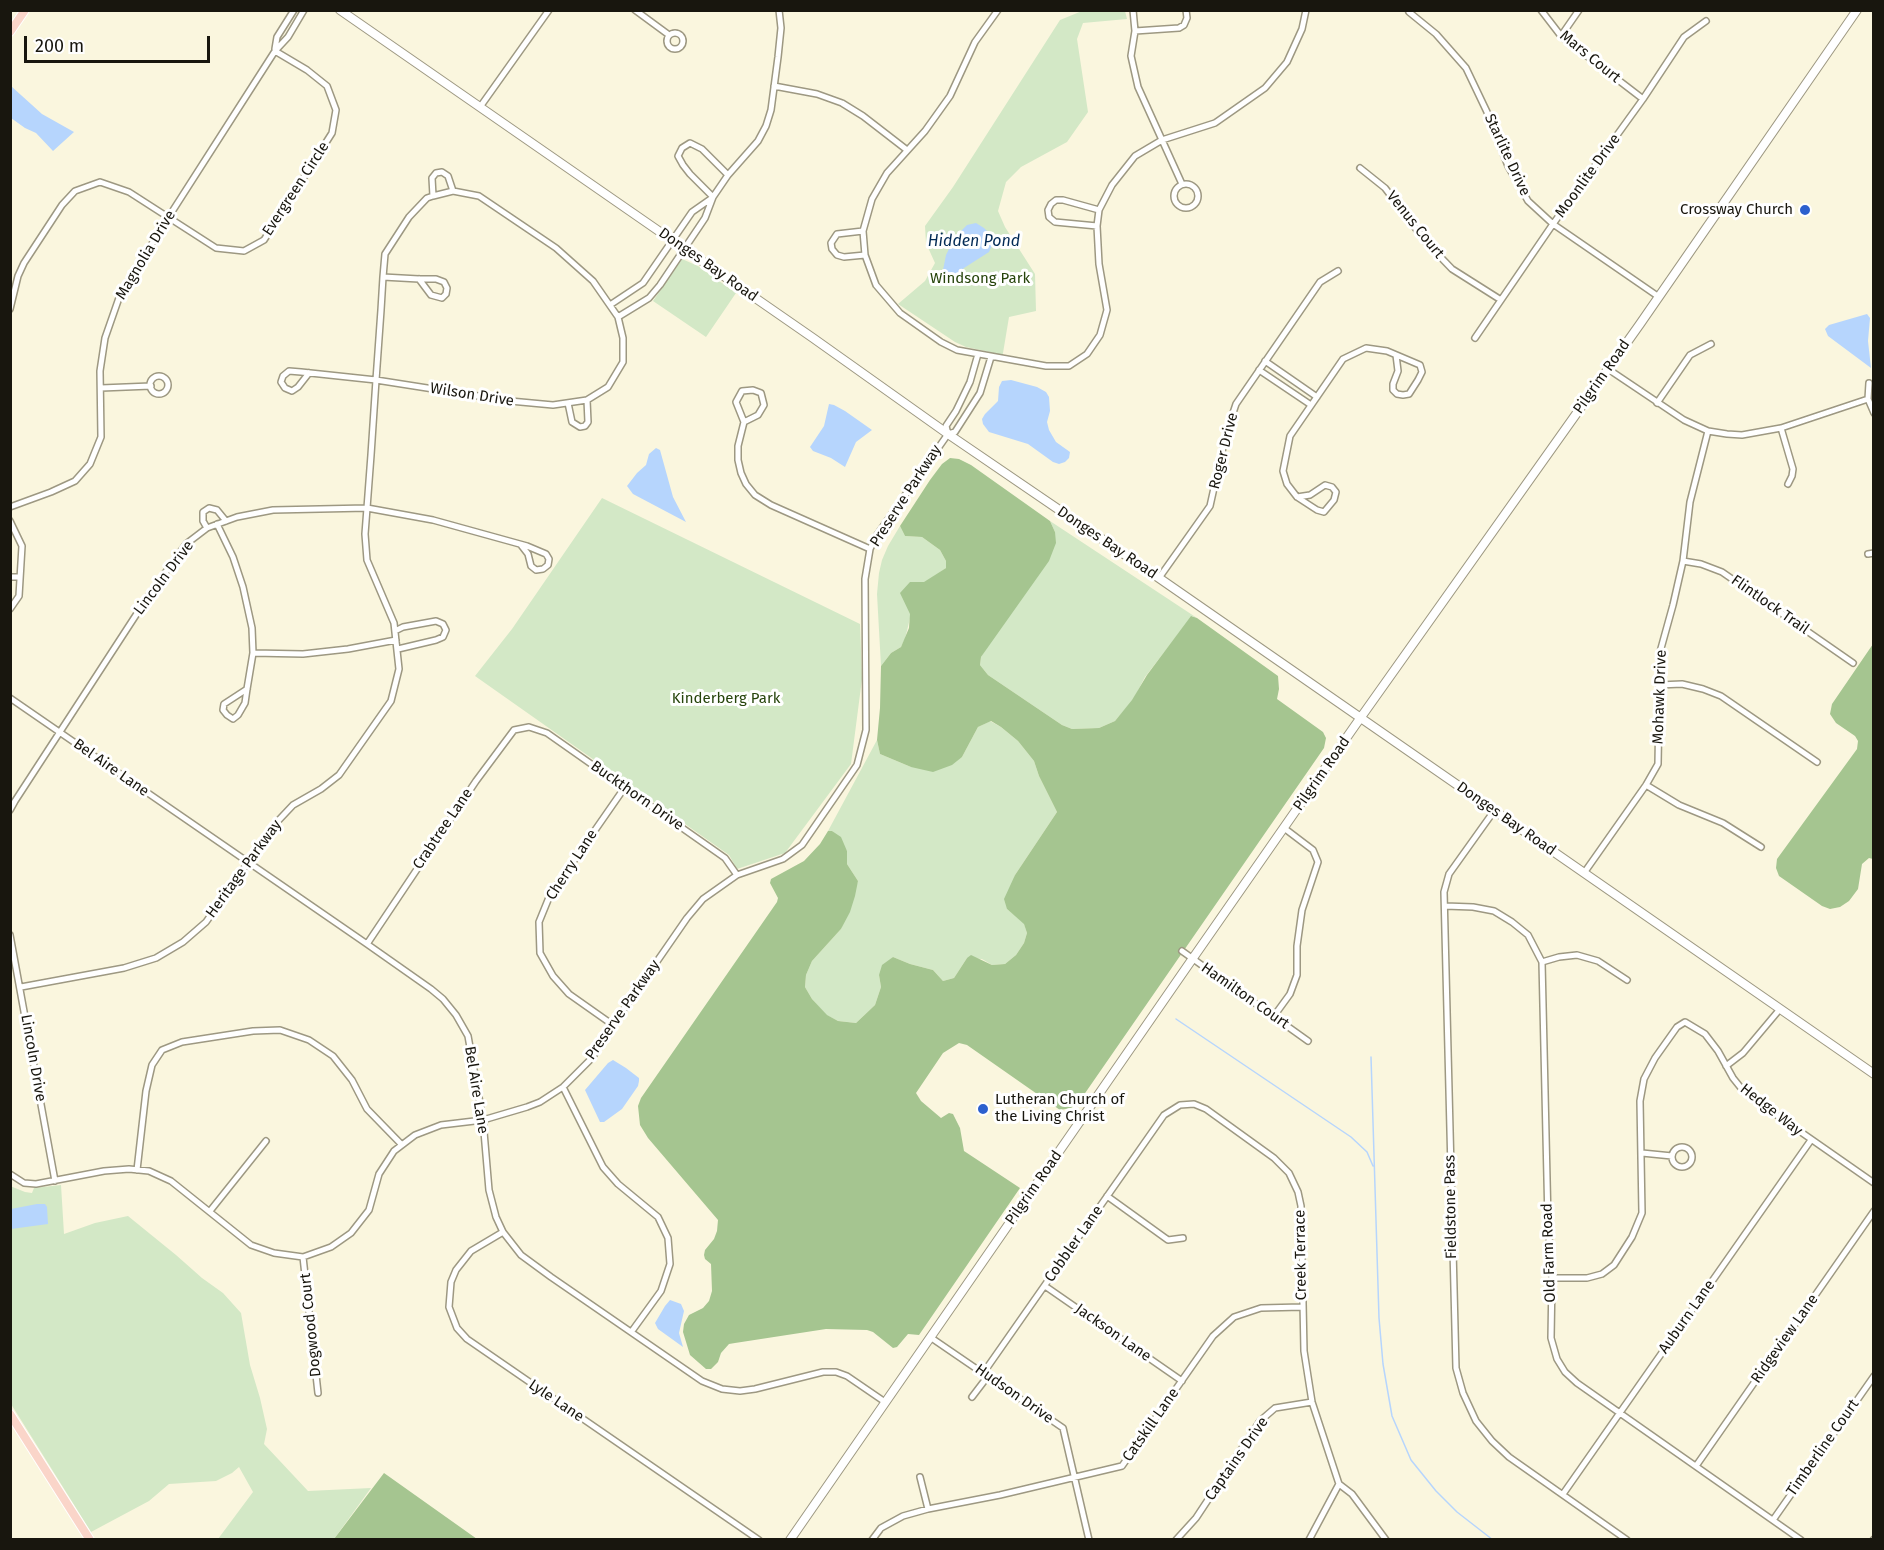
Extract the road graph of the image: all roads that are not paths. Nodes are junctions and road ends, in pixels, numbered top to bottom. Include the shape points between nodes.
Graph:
1 (25, 10) edge
2 (294, 10) edge
3 (304, 10) edge
4 (340, 10) edge
5 (549, 10) edge
6 (635, 10) edge
7 (779, 10) edge
8 (998, 10) edge
9 (1141, 10) edge
10 (1186, 10) edge
11 (1306, 10) edge
12 (1541, 10) edge
13 (1579, 10) edge
14 (1857, 10) edge
15 (1133, 11) edge
16 (1408, 12) edge
17 (1706, 21) dead end
18 (1135, 31) junction
19 (10, 32) edge
20 (669, 35) dead end
21 (1561, 36) junction
22 (275, 51) junction
23 (774, 86) junction
24 (1644, 99) junction
25 (480, 107) junction
26 (1162, 140) junction
27 (907, 150) junction
28 (1360, 168) dead end
29 (728, 175) junction
30 (1182, 184) junction
31 (453, 191) junction
32 (433, 196) junction
33 (713, 197) junction
34 (1099, 210) junction
35 (168, 218) junction
36 (1554, 224) junction
37 (1097, 226) junction
38 (863, 231) junction
39 (672, 241) junction
40 (685, 249) junction
41 (865, 255) junction
42 (1338, 271) dead end
43 (382, 277) junction
44 (419, 279) junction
45 (1659, 297) junction
46 (1501, 300) junction
47 (610, 305) junction
48 (10, 309) edge
49 (618, 316) junction
50 (1475, 338) dead end
51 (1712, 344) dead end
52 (978, 354) junction
53 (1396, 355) junction
54 (991, 357) junction
55 (1265, 361) junction
56 (1608, 369) junction
57 (1259, 370) junction
58 (309, 373) junction
59 (376, 380) junction
60 (1869, 383) dead end
61 (151, 386) dead end
62 (101, 388) junction
63 (1317, 397) junction
64 (1868, 399) junction
65 (587, 400) junction
66 (568, 403) junction
67 (1657, 403) junction
68 (1311, 405) junction
69 (1874, 413) edge
70 (744, 422) junction
71 (1781, 428) junction
72 (1708, 431) junction
73 (948, 434) junction
74 (1788, 484) dead end
75 (1297, 497) junction
76 (10, 507) edge
77 (367, 508) junction
78 (10, 521) edge
79 (226, 521) junction
80 (217, 524) junction
81 (207, 528) junction
82 (521, 545) junction
83 (870, 549) junction
84 (1683, 561) junction
85 (10, 577) edge
86 (20, 577) junction
87 (1159, 578) junction
88 (10, 609) edge
89 (395, 631) junction
90 (396, 640) junction
91 (398, 649) junction
92 (253, 653) junction
93 (1853, 663) dead end
94 (1659, 685) junction
95 (248, 689) junction
96 (10, 698) edge
97 (1360, 718) junction
98 (529, 727) joint
99 (60, 732) junction
100 (1817, 762) dead end
101 (1646, 785) junction
102 (625, 788) junction
103 (10, 810) edge
104 (1494, 811) junction
105 (1284, 828) junction
106 (1761, 847) dead end
107 (248, 862) junction
108 (1584, 873) junction
109 (737, 875) junction
110 (1445, 906) junction
111 (10, 935) edge
112 (367, 944) junction
113 (1182, 951) dead end
114 (1192, 958) junction
115 (1542, 962) junction
116 (1627, 980) dead end
117 (21, 987) junction
118 (1780, 1009) junction
119 (1275, 1016) junction
120 (613, 1025) junction
121 (1308, 1041) dead end
122 (1726, 1066) junction
123 (1874, 1074) edge
124 (563, 1087) junction
125 (1164, 1115) joint
126 (483, 1120) junction
127 (1811, 1140) junction
128 (266, 1141) dead end
129 (402, 1145) junction
130 (1642, 1153) junction
131 (1672, 1156) dead end
132 (137, 1170) junction
133 (10, 1174) edge
134 (55, 1181) junction
135 (1874, 1183) edge
136 (1107, 1196) junction
137 (210, 1211) junction
138 (1874, 1211) edge
139 (503, 1232) junction
140 (1183, 1238) dead end
141 (303, 1257) junction
142 (1552, 1278) junction
143 (1045, 1286) junction
144 (1302, 1308) junction
145 (632, 1331) junction
146 (930, 1338) junction
147 (986, 1374) junction
148 (1874, 1376) edge
149 (1182, 1381) junction
150 (318, 1393) dead end
151 (972, 1397) dead end
152 (885, 1402) junction
153 (1312, 1402) junction
154 (1619, 1413) junction
155 (10, 1414) edge
156 (1696, 1466) junction
157 (1075, 1477) junction
158 (920, 1478) dead end
159 (1339, 1484) junction
160 (1563, 1494) junction
161 (928, 1509) junction
162 (1773, 1520) junction
163 (90, 1539) edge
164 (759, 1539) edge
165 (790, 1539) edge
166 (872, 1539) edge
167 (1089, 1539) edge
168 (1176, 1539) edge
169 (1309, 1539) edge
170 (1386, 1539) edge
171 (1627, 1539) edge
172 (1801, 1539) edge

1 - 19 main road
2 - 22 street, Magnolia Drive via 278,37
3 - 22 street, Magnolia Drive
4 - 25 street, Donges Bay Road
5 - 25 street
6 - 20 street
7 - 23 street via 781,28
8 - 27 street via 975,42 950,96
9 - 15 street
10 - 18 street via 1187,18 1179,28
11 - 26 street via 1287,62 1265,88 1215,123
12 - 21 street, Mars Court
13 - 21 street
14 - 45 street, Pilgrim Road
15 - 18 street
16 - 36 street, Starlite Drive via 1436,34 1466,68 1527,201
17 - 24 street, Moonlite Drive via 1684,37
18 - 26 street via 1131,56 1138,87
21 - 24 street, Mars Court
22 - 35 street, Magnolia Drive
22 - 35 street, Evergreen Circle via 327,86 336,110 332,133 264,240 244,251 216,248
23 - 27 street via 842,103
23 - 29 street via 766,126
24 - 36 street, Moonlite Drive
25 - 39 street, Donges Bay Road
26 - 30 street
26 - 34 street via 1135,156 1112,185
27 - 38 street via 872,199
28 - 46 street, Venus Court via 1385,188 1452,269
29 - 33 street
29 - 33 street via 702,149 690,143 682,148 678,156 683,165
30 - 30 street via 1174,192 1174,200 1178,206 1190,207 1198,194 1194,186
31 - 32 street
31 - 32 street via 448,176 436,173 432,178
31 - 47 street via 479,196 556,248 592,281
32 - 43 street, Heritage Parkway via 409,217 385,254
33 - 39 street via 692,212
33 - 40 street
34 - 37 street
34 - 37 street via 1063,200 1056,200 1048,210 1048,217 1055,222
35 - 48 street, Evergreen Circle via 129,192 100,183 75,191 24,263
35 - 62 street, Magnolia Drive via 120,295 105,338
36 - 45 street, Starlite Drive
36 - 46 street, Moonlite Drive
37 - 54 street via 1107,310 1100,336 1087,354 1069,366
38 - 41 street
38 - 41 street via 837,234 831,243 837,255
39 - 40 street, Donges Bay Road
39 - 47 street via 643,283
40 - 49 street via 649,298
40 - 73 street, Donges Bay Road
41 - 52 street via 876,285 900,313 941,342
42 - 55 street, Roger Drive via 1320,282
43 - 44 street
43 - 59 street, Heritage Parkway
44 - 44 street via 431,295 442,298 446,294 444,282
45 - 56 street, Pilgrim Road
46 - 50 street, Moonlite Drive
47 - 49 street
49 - 65 street, Wilson Drive via 623,362 608,387
51 - 67 street via 1690,356
52 - 54 street
52 - 73 street via 970,382 946,426
53 - 53 street via 1398,371 1393,390 1408,394 1422,372 1420,365
53 - 63 street via 1366,348 1343,359
54 - 73 street via 980,393 955,432
55 - 57 street, Roger Drive
55 - 63 street
56 - 67 street
56 - 97 street, Pilgrim Road
57 - 68 street
57 - 87 street, Roger Drive via 1236,404 1210,506
58 - 58 street, Wilson Drive via 289,371 281,382 292,391
58 - 59 street, Wilson Drive
59 - 66 street, Wilson Drive via 510,401
59 - 77 street, Heritage Parkway
60 - 64 street
61 - 62 street
62 - 76 street, Magnolia Drive via 101,437 90,464 75,481
63 - 68 street
64 - 69 street
64 - 71 street
65 - 66 street, Wilson Drive
65 - 66 street via 588,422 580,427 572,422
67 - 72 street
68 - 75 street via 1290,436 1283,471
70 - 70 street via 758,415 764,405 761,393 742,391 735,402
70 - 83 street via 738,460 746,484 755,495
71 - 72 street via 1742,435
71 - 74 street via 1793,469
72 - 84 street, Mohawk Drive via 1690,502
73 - 83 street, Preserve Parkway
73 - 87 street, Donges Bay Road
75 - 75 street via 1324,512 1336,492 1325,485 1310,495
77 - 79 street, Lincoln Drive via 273,510
77 - 82 street, Lincoln Drive via 433,520
77 - 89 street, Heritage Parkway via 367,560
78 - 86 street via 22,546
79 - 80 street, Lincoln Drive
79 - 81 street via 209,508 203,512
80 - 81 street, Lincoln Drive
80 - 92 street via 243,587
81 - 99 street, Lincoln Drive via 186,544 149,595
82 - 82 street, Lincoln Drive via 536,570 548,565 546,554
83 - 109 street, Preserve Parkway via 865,579 866,730 857,765 802,845 783,859
84 - 93 street, Flintlock Trail via 1722,572
84 - 94 street, Mohawk Drive via 1660,652
85 - 86 street
86 - 88 street via 19,596
87 - 97 street, Donges Bay Road
89 - 90 street, Heritage Parkway
89 - 91 street via 436,621 446,630 436,640
90 - 91 street, Heritage Parkway
90 - 92 street via 337,651
91 - 107 street, Heritage Parkway via 399,669 391,701 365,740 339,775 293,805
92 - 95 street
94 - 100 street via 1682,684 1721,696
94 - 101 street, Mohawk Drive via 1658,764
95 - 95 street via 224,704 223,710 233,719 245,703
96 - 99 street, Bel Aire Lane
97 - 104 street, Donges Bay Road
97 - 105 street, Pilgrim Road
98 - 102 street, Buckthorn Drive via 547,733
98 - 112 street, Crabtree Lane via 514,730 499,748
99 - 103 street, Lincoln Drive
99 - 107 street, Bel Aire Lane
101 - 106 street via 1679,805 1723,822
101 - 108 street, Mohawk Drive
102 - 109 street, Buckthorn Drive via 725,858
102 - 120 street, Cherry Lane via 549,895 539,922 540,953 553,976 569,994
104 - 108 street, Donges Bay Road
104 - 110 street, Fieldstone Pass via 1449,874
105 - 114 street, Pilgrim Road
105 - 119 street via 1313,850 1318,862 1302,910 1297,975
107 - 112 street, Bel Aire Lane
107 - 117 street, Heritage Parkway via 206,922 156,958 124,968
108 - 118 street, Donges Bay Road
109 - 120 street, Preserve Parkway via 697,905
110 - 115 street, Old Farm Road via 1473,907 1503,916 1528,935
110 - 160 street, Fieldstone Pass via 1456,1368 1476,1420 1492,1441
111 - 117 street, Lincoln Drive
112 - 126 street, Bel Aire Lane via 431,989 456,1015 468,1036
113 - 114 street, Hamilton Court
114 - 119 street, Hamilton Court
114 - 146 street, Pilgrim Road
115 - 116 street via 1577,955 1598,961
115 - 142 street, Old Farm Road
117 - 134 street, Lincoln Drive
118 - 122 street via 1743,1053
118 - 123 street, Donges Bay Road
119 - 121 street, Hamilton Court
120 - 124 street, Preserve Parkway via 592,1058
122 - 127 street, Hedge Way via 1744,1093
122 - 130 street, Hedge Way via 1705,1034 1685,1022 1677,1027 1644,1079 1640,1101
124 - 126 street, Preserve Parkway via 540,1102
124 - 145 street via 603,1167 658,1217 668,1238 670,1264 661,1291
125 - 136 street, Cobbler Lane
125 - 144 street, Creek Terrace via 1180,1105 1194,1104 1206,1109 1289,1173 1301,1206
126 - 129 street, Preserve Parkway via 441,1125
126 - 139 street, Bel Aire Lane via 489,1190
127 - 135 street, Hedge Way
127 - 154 street, Auburn Lane
128 - 137 street
129 - 132 street via 366,1109 352,1080 333,1056 309,1040 280,1030 253,1031 182,1042 162,1050 152,1065 146,1091
129 - 141 street, Preserve Parkway via 379,1174 369,1210 351,1233
130 - 131 street
130 - 142 street via 1642,1213 1632,1238 1614,1265 1587,1278
132 - 134 street, Preserve Parkway via 104,1171
132 - 137 street, Preserve Parkway via 171,1181
133 - 134 street, Preserve Parkway via 30,1184
136 - 140 street via 1168,1240
136 - 143 street, Cobbler Lane
137 - 141 street, Preserve Parkway via 251,1245
138 - 156 street, Ridgeview Lane
139 - 145 street, Bel Aire Lane via 521,1255
139 - 164 street, Lyle Lane via 471,1251 451,1282 451,1317 462,1334
141 - 150 street, Dogwood Court
142 - 154 street, Old Farm Road via 1551,1338 1557,1359 1577,1383
143 - 147 street, Cobbler Lane
143 - 149 street, Jackson Lane
144 - 149 street, Catskill Lane via 1261,1308 1234,1317 1214,1336
144 - 153 street, Creek Terrace
145 - 152 street, Bel Aire Lane via 702,1381 722,1389 755,1389 823,1371 836,1372
146 - 147 street, Hudson Drive
146 - 152 street, Pilgrim Road
147 - 151 street, Cobbler Lane
147 - 157 street, Hudson Drive via 1063,1428
148 - 162 street, Timberline Court
149 - 157 street, Catskill Lane via 1122,1466
152 - 165 street, Pilgrim Road
153 - 159 street, Creek Terrace
153 - 168 street, Captains Drive via 1275,1408 1260,1421 1196,1518
154 - 156 street, Old Farm Road
154 - 160 street, Auburn Lane
155 - 163 main road
156 - 162 street, Old Farm Road
157 - 161 street, Catskill Lane
157 - 167 street, Hudson Drive
158 - 161 street
159 - 169 street
159 - 170 street via 1352,1494
160 - 171 street, Fieldstone Pass
161 - 166 street, Catskill Lane via 903,1516 881,1528
162 - 172 street, Old Farm Road

